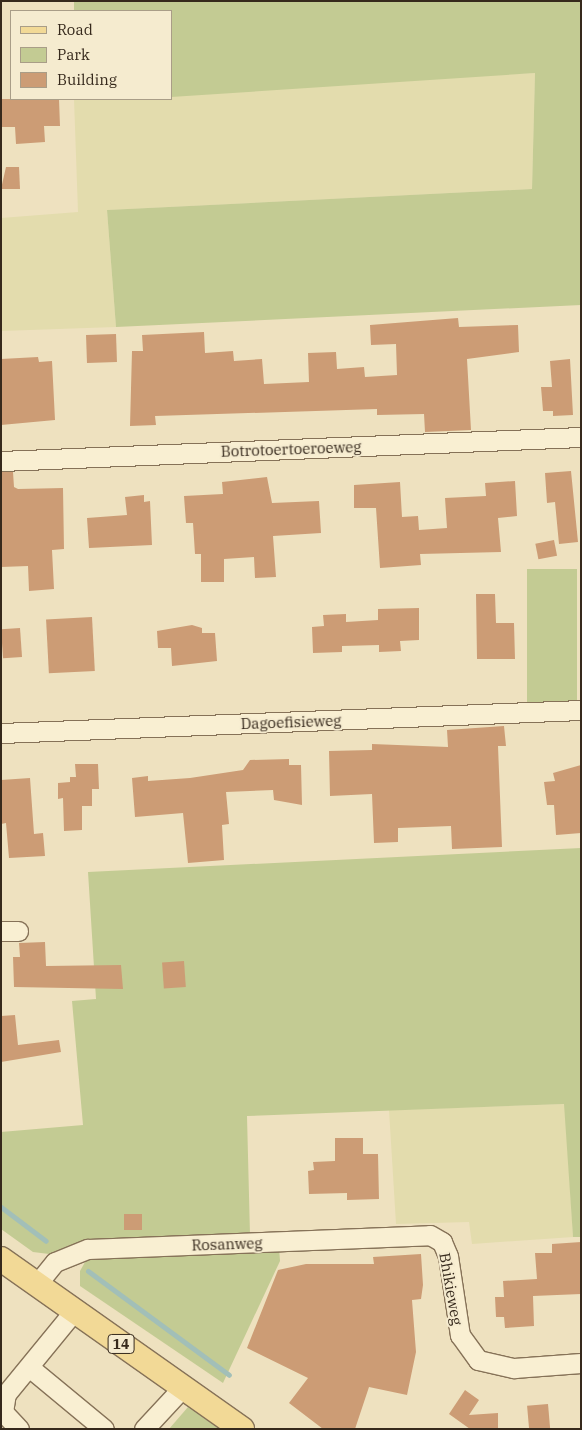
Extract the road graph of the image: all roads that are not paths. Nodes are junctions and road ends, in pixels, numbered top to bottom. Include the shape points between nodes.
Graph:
1 (581, 437) edge
2 (1, 461) edge
3 (581, 710) edge
4 (1, 733) edge
5 (430, 1235) joint
6 (1, 1259) edge
7 (37, 1284) junction
8 (74, 1311) junction
9 (581, 1363) edge
10 (28, 1366) junction
11 (183, 1387) junction
12 (4, 1392) edge
13 (19, 1429) edge
14 (104, 1429) edge
15 (144, 1429) edge
16 (242, 1429) edge

1 - 2 street, Botrotoertoeroeweg
3 - 4 street, Dagoefisieweg
5 - 7 street, Rosanweg via 88,1249 55,1262
5 - 9 street, Bhikieweg via 442,1242 448,1256 460,1335 478,1360 514,1368
6 - 7 main road, 14
7 - 8 main road, 14
8 - 10 street
8 - 11 main road, 14
10 - 12 street
10 - 14 street
11 - 15 street
11 - 16 main road, 14
12 - 13 street via 2,1412

